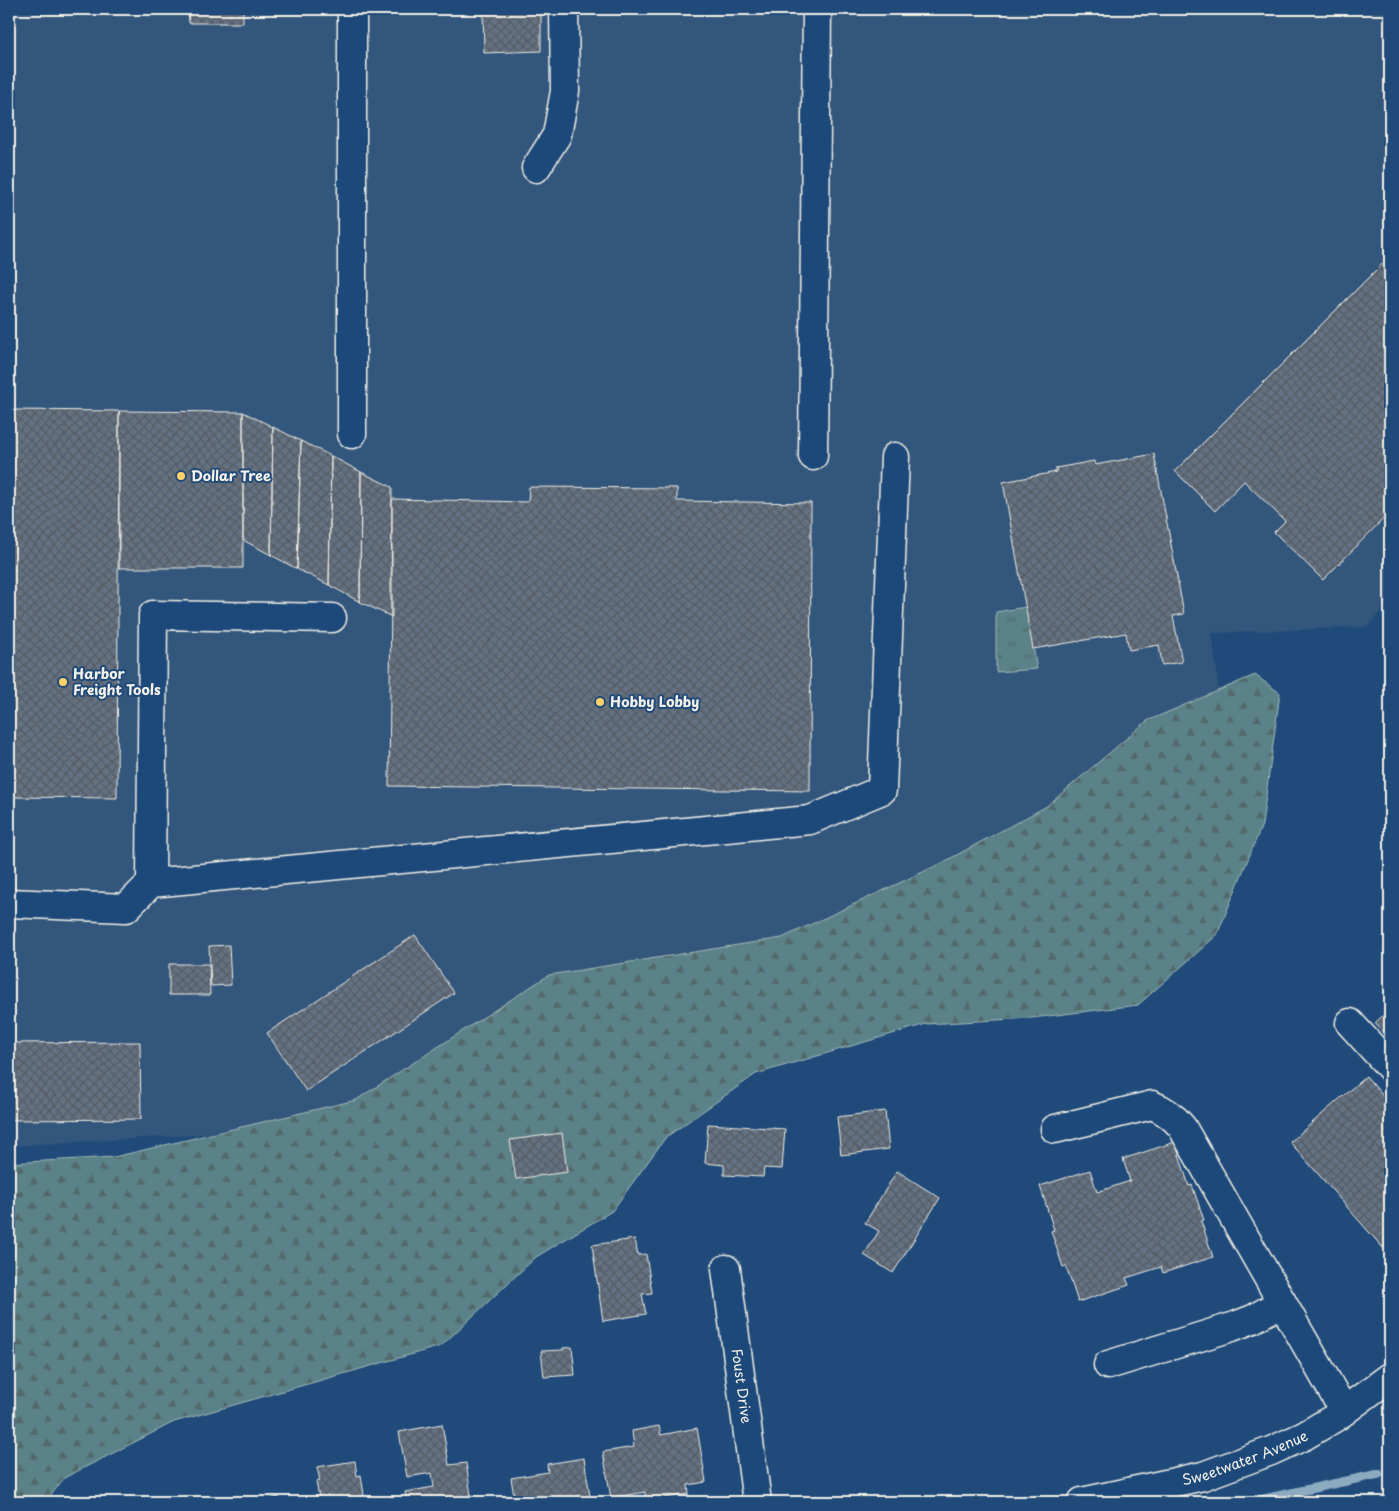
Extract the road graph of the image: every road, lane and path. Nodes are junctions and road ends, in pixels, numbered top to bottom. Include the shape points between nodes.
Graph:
1 (352, 9) edge
2 (564, 9) edge
3 (818, 9) edge
4 (536, 168) dead end
5 (352, 434) dead end
6 (813, 456) dead end
7 (895, 457) dead end
8 (332, 618) dead end
9 (151, 883) junction
10 (9, 903) edge
11 (1350, 1023) dead end
12 (1390, 1067) edge
13 (1054, 1129) dead end
14 (726, 1269) dead end
15 (1282, 1302) junction
16 (1108, 1365) dead end
17 (1390, 1376) edge
18 (1344, 1411) junction
19 (756, 1502) edge
20 (1082, 1502) edge

1 - 5 street
2 - 4 street via 565,91 557,135
3 - 6 street
7 - 9 street via 882,790 810,820
8 - 9 street via 153,615
9 - 10 street via 126,908
11 - 12 street
13 - 15 street via 1152,1104 1166,1110 1182,1127
14 - 19 street, Foust Drive
15 - 16 street via 1232,1327
15 - 18 street
17 - 18 street, Sweetwater Avenue
18 - 20 street, Sweetwater Avenue via 1304,1436 1203,1476

